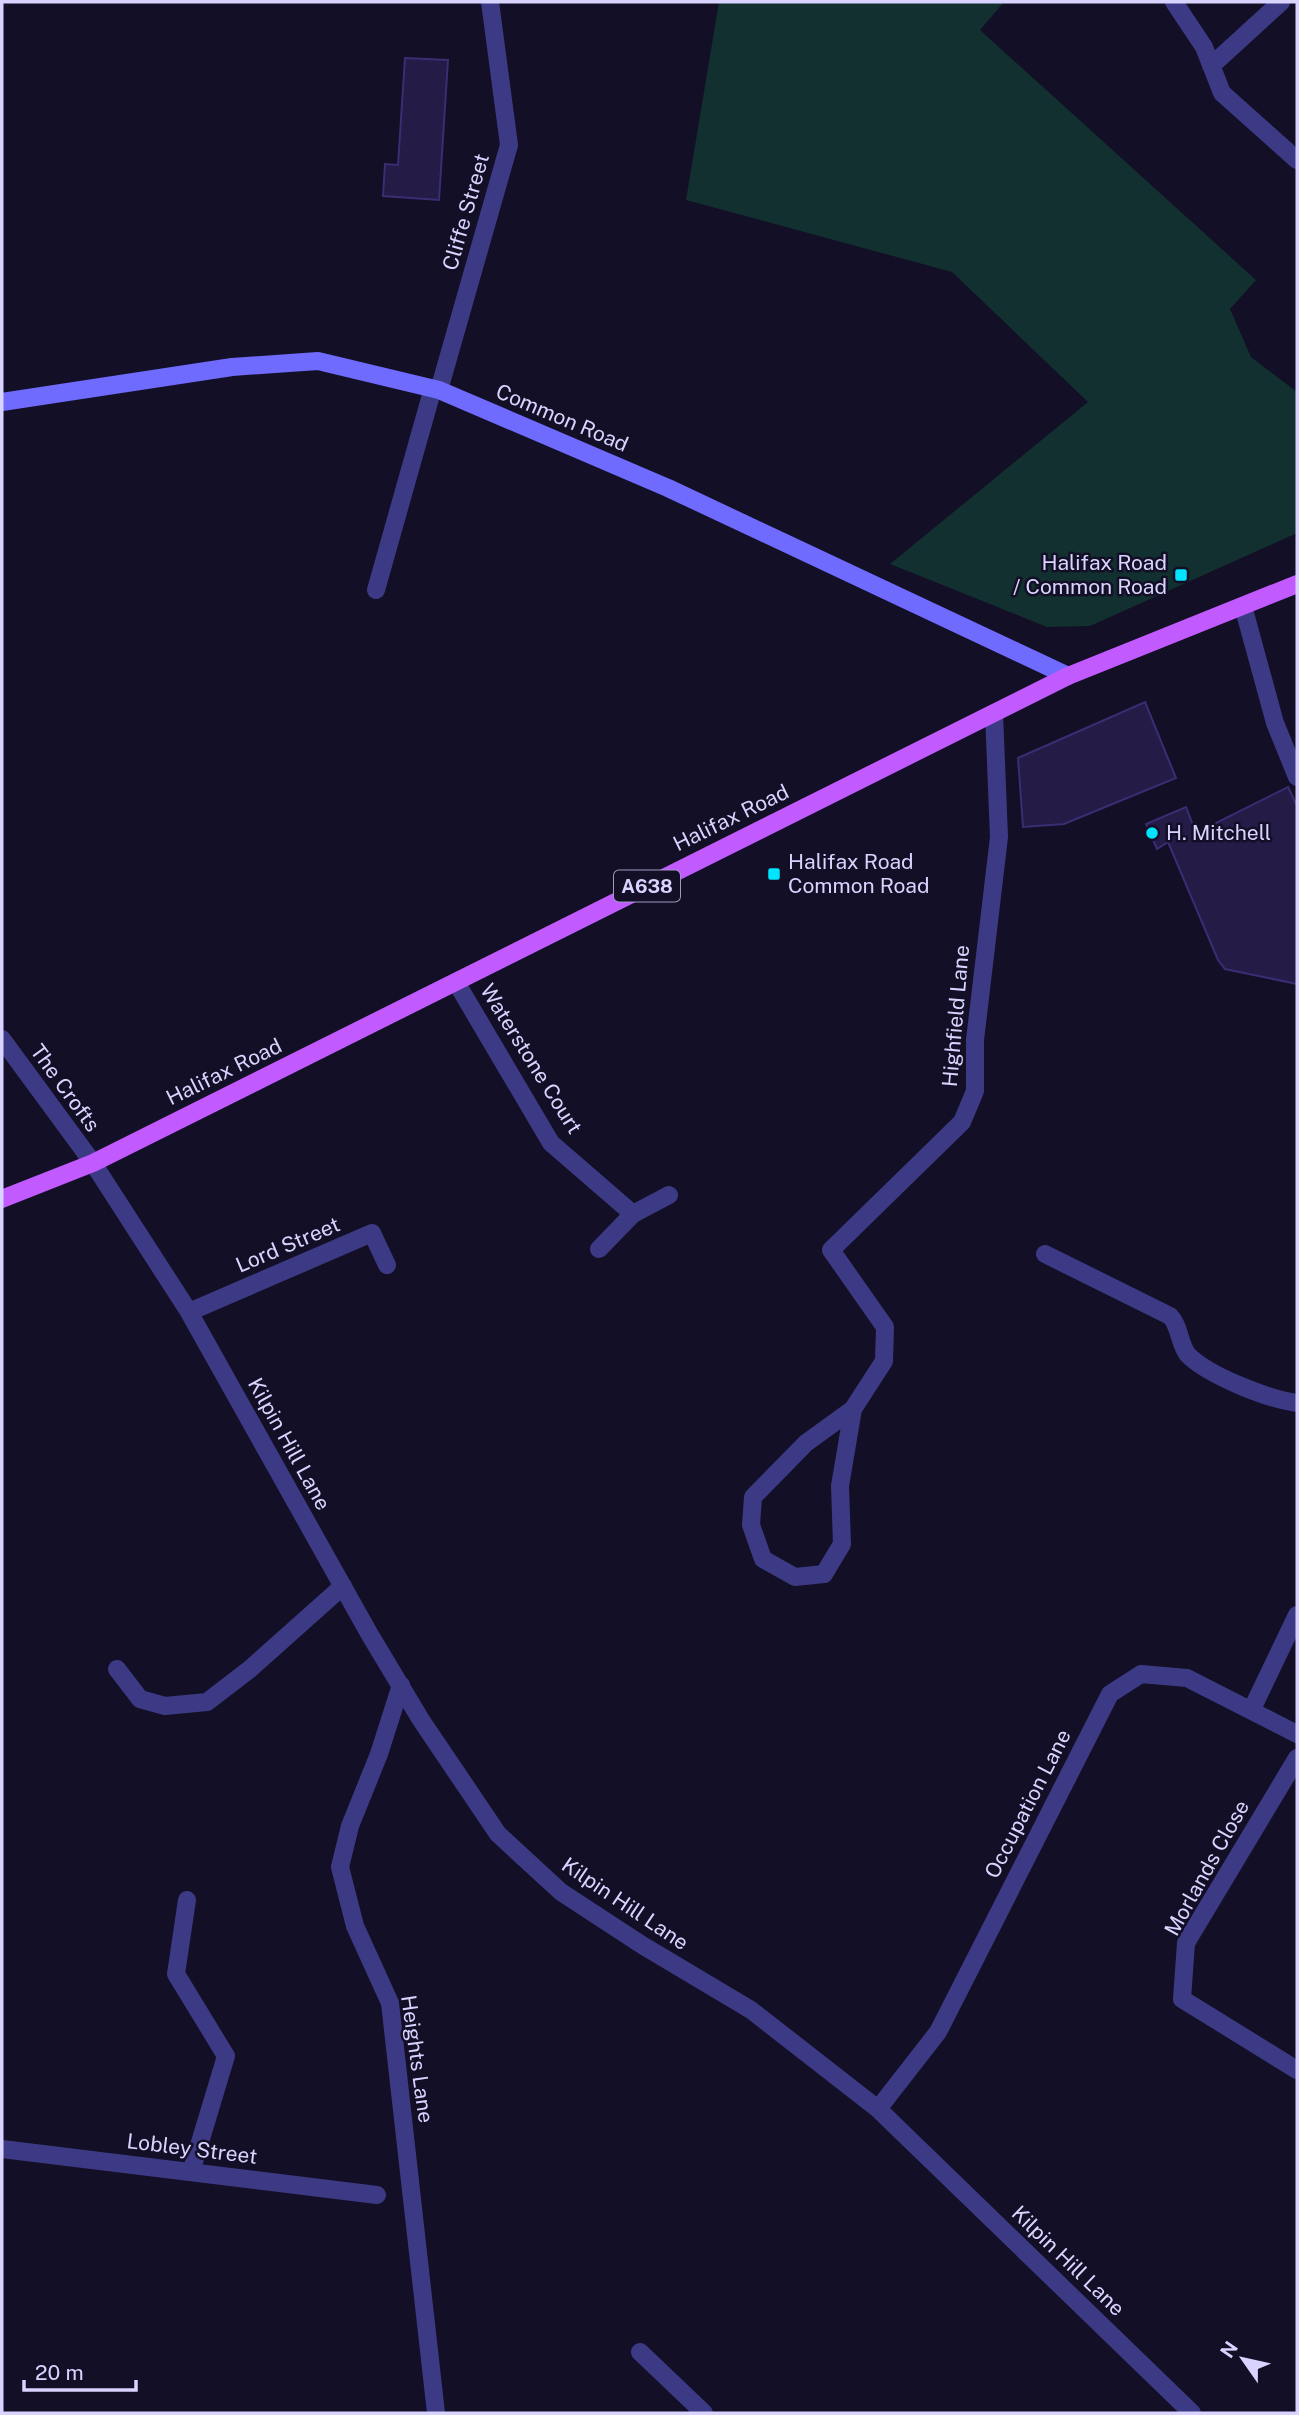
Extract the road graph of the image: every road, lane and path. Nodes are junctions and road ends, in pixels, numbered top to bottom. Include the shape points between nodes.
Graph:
1 (490, 2) edge
2 (1174, 2) edge
3 (1280, 2) edge
4 (1211, 66) junction
5 (1297, 160) edge
6 (436, 389) junction
7 (2, 401) edge
8 (1297, 584) edge
9 (376, 590) dead end
10 (1242, 606) junction
11 (1068, 676) junction
12 (993, 713) junction
13 (1297, 777) edge
14 (456, 982) junction
15 (2, 1039) edge
16 (93, 1163) junction
17 (669, 1195) dead end
18 (2, 1199) edge
19 (633, 1214) junction
20 (599, 1249) dead end
21 (1045, 1254) dead end
22 (387, 1265) dead end
23 (189, 1312) junction
24 (1297, 1403) edge
25 (853, 1409) junction
26 (343, 1586) junction
27 (1297, 1615) edge
28 (117, 1669) dead end
29 (401, 1685) junction
30 (1252, 1709) junction
31 (1297, 1734) edge
32 (1297, 1758) edge
33 (187, 1900) dead end
34 (1297, 2070) edge
35 (878, 2109) junction
36 (2, 2149) edge
37 (191, 2172) junction
38 (377, 2195) dead end
39 (640, 2352) dead end
40 (436, 2413) edge
41 (705, 2413) edge
42 (1192, 2413) edge

1 - 6 street, Cliffe Street via 509,145
2 - 4 street
3 - 4 street
4 - 5 street via 1222,93
6 - 7 street, Common Road via 318,361 232,367
6 - 9 street, Cliffe Street
6 - 11 street, Common Road via 668,488
8 - 10 main road, Halifax Road / A638
10 - 11 main road, Halifax Road / A638
10 - 13 street via 1275,723
11 - 12 main road, Halifax Road / A638
12 - 14 main road, Halifax Road / A638
12 - 25 street, Highfield Lane via 999,837 975,1040 975,1091 962,1122 831,1250 885,1327 884,1361
14 - 16 main road, Halifax Road / A638
14 - 19 street, Waterstone Court via 551,1143
15 - 16 street, The Crofts
16 - 18 main road, Halifax Road / A638
16 - 23 street, Kilpin Hill Lane
17 - 19 street
19 - 20 street
21 - 24 street via 1170,1315 1186,1353 1196,1361 1258,1393
22 - 23 street, Lord Street via 372,1233
23 - 26 street, Kilpin Hill Lane
25 - 25 street, Highfield Lane via 806,1443 753,1497 751,1525 763,1559 795,1577 824,1574 842,1544 840,1486
26 - 28 street via 207,1702 165,1706 140,1699
26 - 29 street, Kilpin Hill Lane
27 - 30 street
29 - 35 street, Kilpin Hill Lane via 498,1834 561,1892 751,2010
29 - 40 street, Heights Lane via 350,1826 340,1867 355,1926 390,2003
30 - 31 street, Occupation Lane
30 - 35 street, Occupation Lane via 1187,1678 1141,1674 1110,1694 938,2032
32 - 34 street, Morlands Close via 1186,1943 1182,1999
33 - 37 street via 176,1974 226,2056
35 - 42 street, Kilpin Hill Lane
36 - 37 street, Lobley Street
37 - 38 street, Lobley Street
39 - 41 street

